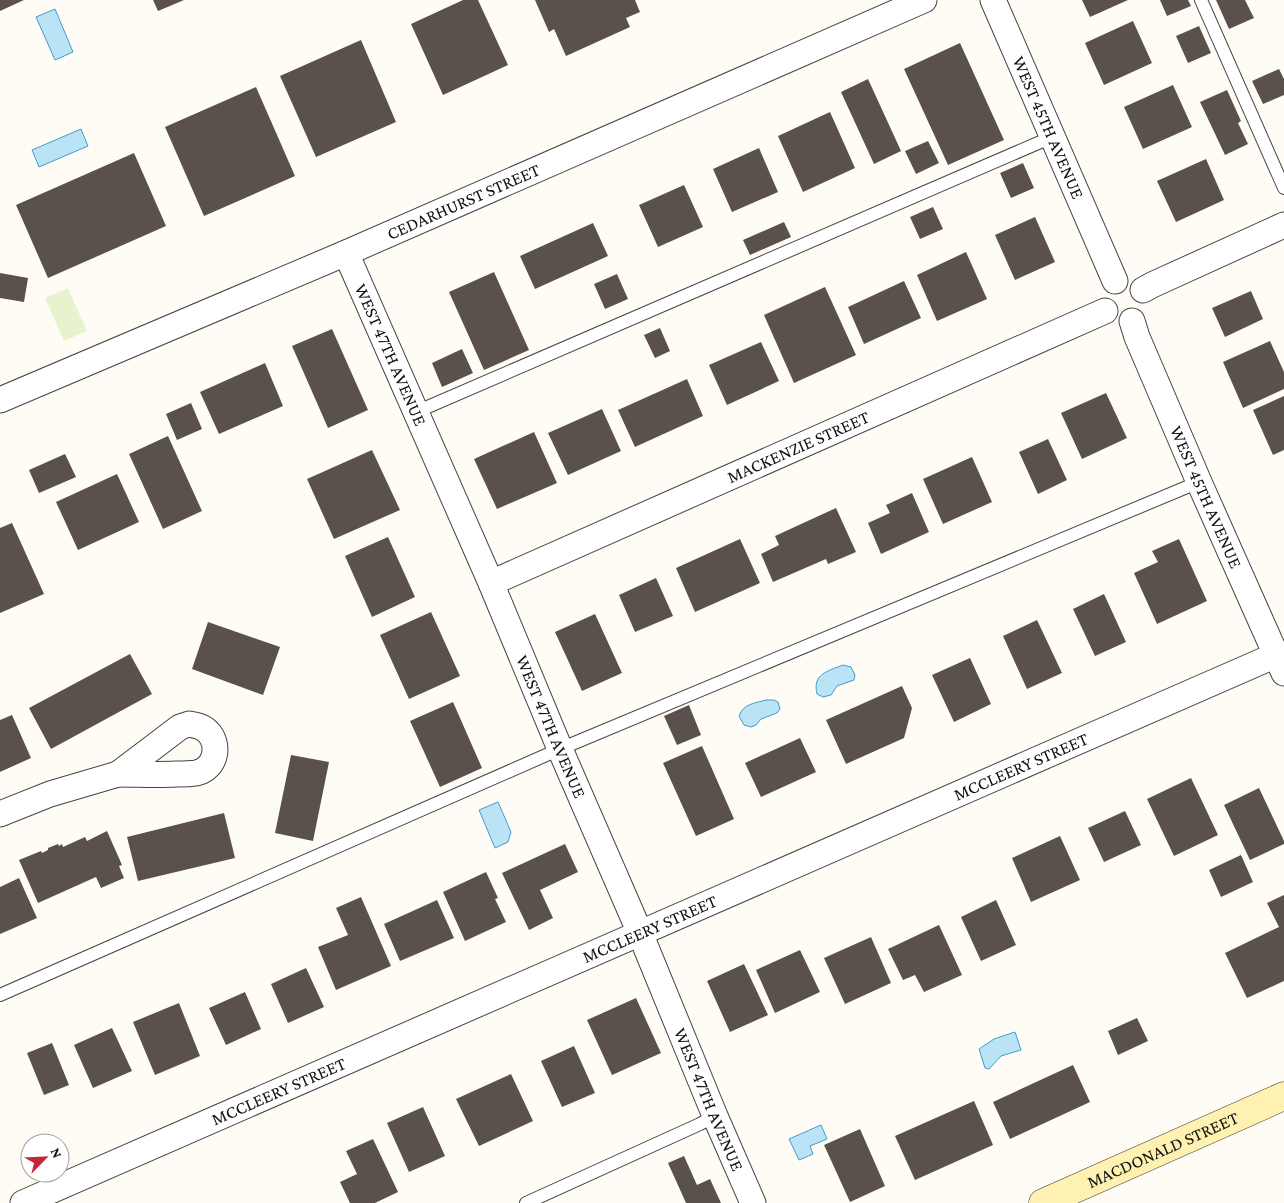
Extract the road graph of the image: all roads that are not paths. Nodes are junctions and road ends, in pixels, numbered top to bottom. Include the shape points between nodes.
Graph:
1 (924, 0) edge
2 (993, 0) edge
3 (1201, 0) edge
4 (1052, 137) junction
5 (1284, 188) edge
6 (1284, 225) edge
7 (346, 253) junction
8 (1115, 281) junction
9 (1143, 290) junction
10 (1105, 311) junction
11 (1132, 321) junction
12 (0, 400) edge
13 (416, 412) junction
14 (1199, 482) junction
15 (491, 584) junction
16 (1280, 664) edge
17 (560, 749) junction
18 (118, 774) dead end
19 (0, 814) edge
20 (640, 933) junction
21 (0, 996) edge
22 (1284, 1096) edge
23 (715, 1116) junction
24 (23, 1203) edge
25 (526, 1203) edge
26 (754, 1203) edge
27 (1043, 1203) edge

1 - 7 street, CEDARHURST STREET
2 - 4 street, WEST 45TH AVENUE
3 - 5 lane
4 - 8 street, WEST 45TH AVENUE
4 - 13 lane
6 - 9 street
7 - 12 street, CEDARHURST STREET
7 - 13 street, WEST 47TH AVENUE
8 - 9 street via 1131,280
8 - 10 street via 1103,294
9 - 11 street via 1144,308
10 - 11 street via 1116,321
10 - 15 street, MACKENZIE STREET
11 - 14 street, WEST 45TH AVENUE
13 - 15 street, WEST 47TH AVENUE
14 - 16 street, WEST 45TH AVENUE
14 - 17 lane
15 - 17 street, WEST 47TH AVENUE
16 - 20 street, MCCLEERY STREET
17 - 20 street, WEST 47TH AVENUE
17 - 21 lane
18 - 19 street via 50,794
20 - 23 street, WEST 47TH AVENUE
20 - 24 street, MCCLEERY STREET
22 - 27 street, MACDONALD STREET
23 - 25 lane
23 - 26 street, WEST 47TH AVENUE

